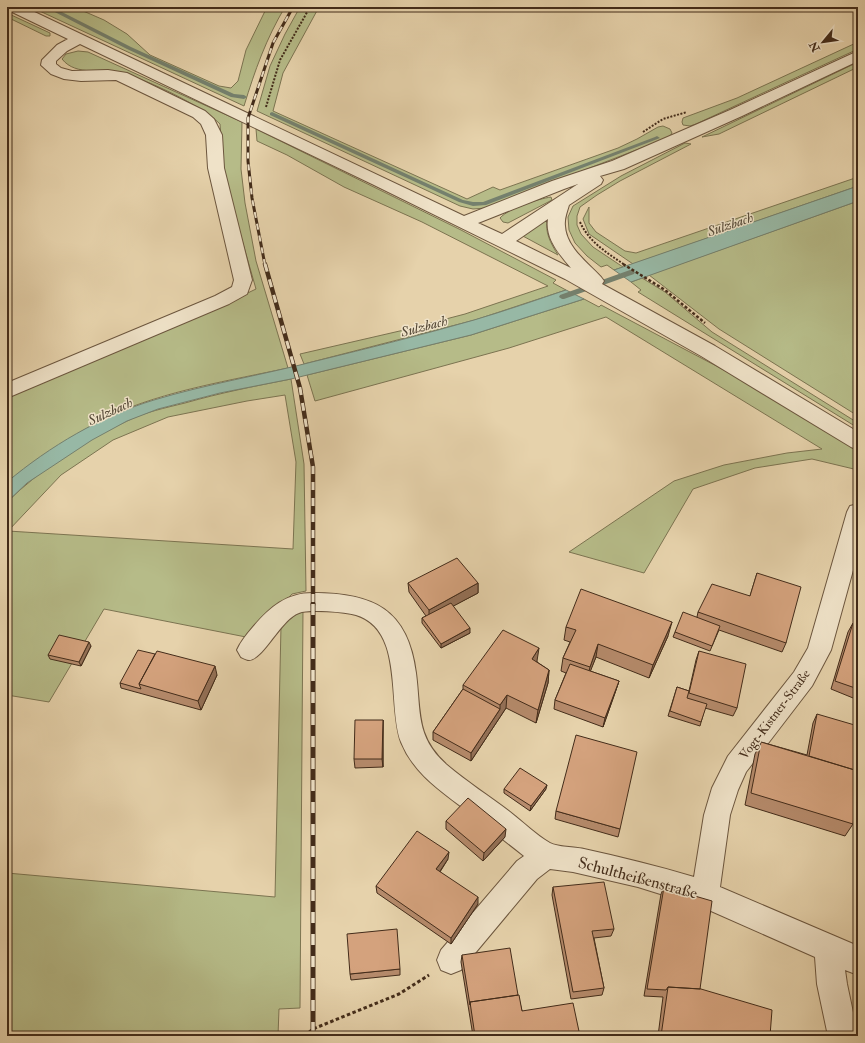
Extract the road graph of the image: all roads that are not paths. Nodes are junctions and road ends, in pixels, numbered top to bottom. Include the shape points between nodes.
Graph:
1 (13, 7) edge
2 (80, 38) junction
3 (858, 55) edge
4 (618, 165) junction
5 (561, 204) junction
6 (464, 222) junction
7 (503, 241) junction
8 (578, 273) junction
9 (7, 391) edge
10 (858, 442) edge
11 (858, 512) edge
12 (249, 650) dead end
13 (546, 856) junction
14 (705, 894) junction
15 (829, 948) junction
16 (451, 960) road end
17 (858, 962) edge
18 (843, 1036) edge

1 - 2 street
2 - 6 street
2 - 9 street via 62,48 49,60 49,65 54,71 74,76 117,75 199,114 208,122 214,135 216,168 243,280 240,290 222,300
3 - 4 street
4 - 5 street
4 - 6 street
5 - 7 street
5 - 8 street via 556,227 561,243
6 - 7 street
7 - 8 street
8 - 10 street via 612,297 708,351
11 - 14 street, Vogt-Kistner-Straße via 819,650 803,679 737,764 725,788 717,815
12 - 13 street via 279,614 295,604 348,604 378,615 394,634 402,656 409,722 414,742 422,756 441,776
13 - 14 street, Schultheißenstraße via 573,859 638,874
13 - 16 street via 527,870
14 - 15 street, Schultheißenstraße
15 - 17 street, Schultheißenstraße
15 - 18 street via 832,984

